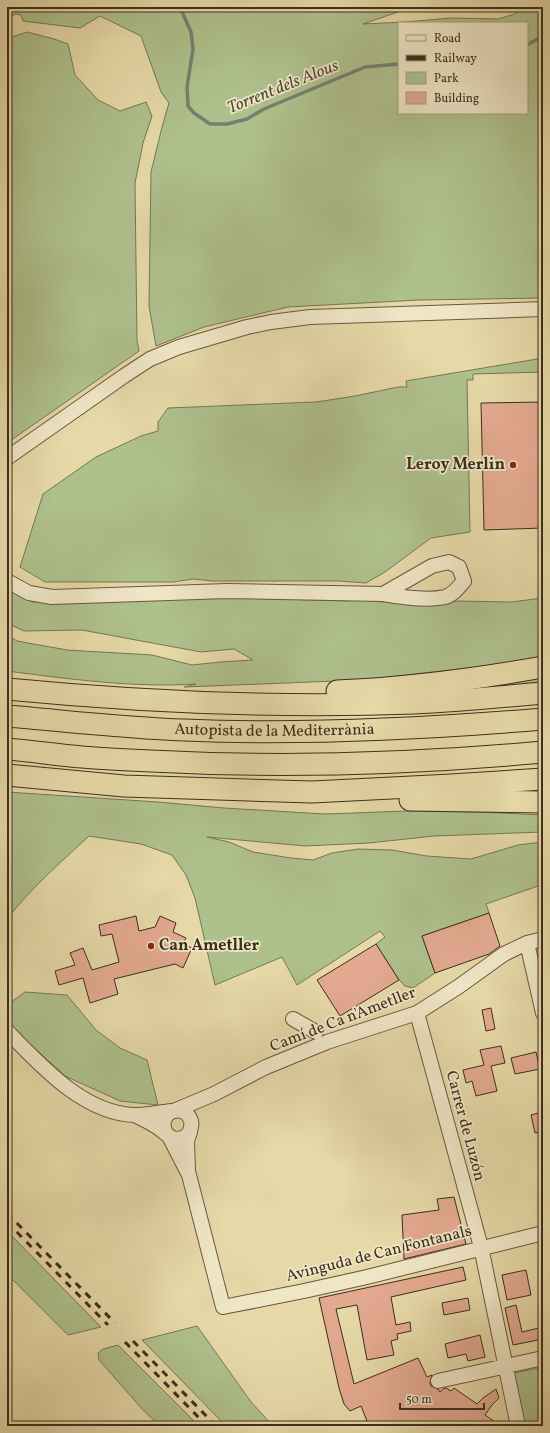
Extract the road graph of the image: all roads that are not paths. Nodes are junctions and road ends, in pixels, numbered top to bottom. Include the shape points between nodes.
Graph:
1 (543, 309) edge
2 (10, 458) edge
3 (7, 581) edge
4 (383, 594) junction
5 (543, 667) edge
6 (7, 689) edge
7 (543, 693) edge
8 (148, 701) junction
9 (7, 716) edge
10 (543, 719) edge
11 (7, 748) edge
12 (543, 752) edge
13 (7, 775) edge
14 (543, 778) edge
15 (216, 790) junction
16 (543, 802) edge
17 (543, 938) edge
18 (526, 943) junction
19 (417, 1012) junction
20 (543, 1013) edge
21 (294, 1019) dead end
22 (7, 1031) edge
23 (316, 1032) dead end
24 (214, 1094) junction
25 (174, 1111) junction
26 (135, 1115) junction
27 (191, 1128) junction
28 (168, 1135) junction
29 (188, 1175) junction
30 (543, 1233) edge
31 (481, 1247) junction
32 (543, 1358) edge
33 (506, 1366) junction
34 (438, 1381) dead end
35 (518, 1426) edge

1 - 2 street via 310,317 247,327 179,347 150,360
3 - 4 street via 29,593 52,597 227,591
4 - 4 street via 403,597 446,597 456,591 464,581 459,567 449,562 432,566
5 - 8 highway via 481,677 356,690
6 - 8 highway
7 - 8 highway via 415,703 345,705
9 - 10 highway, Autopista de la Mediterrània via 160,729 249,732 391,730
11 - 12 highway, Autopista de la Mediterrània via 83,757 291,765 405,762
13 - 15 highway via 124,786
14 - 15 highway via 312,792
15 - 16 highway via 326,798
17 - 18 street, Camí de Ca n'Ametller
18 - 19 street, Camí de Ca n'Ametller via 504,954
18 - 20 street
19 - 24 street, Camí de Ca n'Ametller via 327,1042 266,1067
19 - 31 street, Carrer de Luzón
21 - 23 street
22 - 26 street, Camí de Ca n'Ametller via 65,1087 93,1104
24 - 25 street, Camí de Ca n'Ametller
24 - 27 street, Camí de Ca n'Ametller via 196,1116
25 - 26 street, Camí de Ca n'Ametller
25 - 27 street via 181,1110 189,1116
25 - 28 street via 168,1113 164,1120 164,1129
26 - 28 street, Camí de Ca n'Ametller
27 - 28 street via 183,1138
27 - 29 street via 188,1141
28 - 29 street
29 - 31 street, Avinguda de Can Fontanals via 224,1307 367,1277
30 - 31 street, Avinguda de Can Fontanals
31 - 33 street, Carrer de Luzón
32 - 33 street
33 - 34 street
33 - 35 street, Carrer de Luzón

